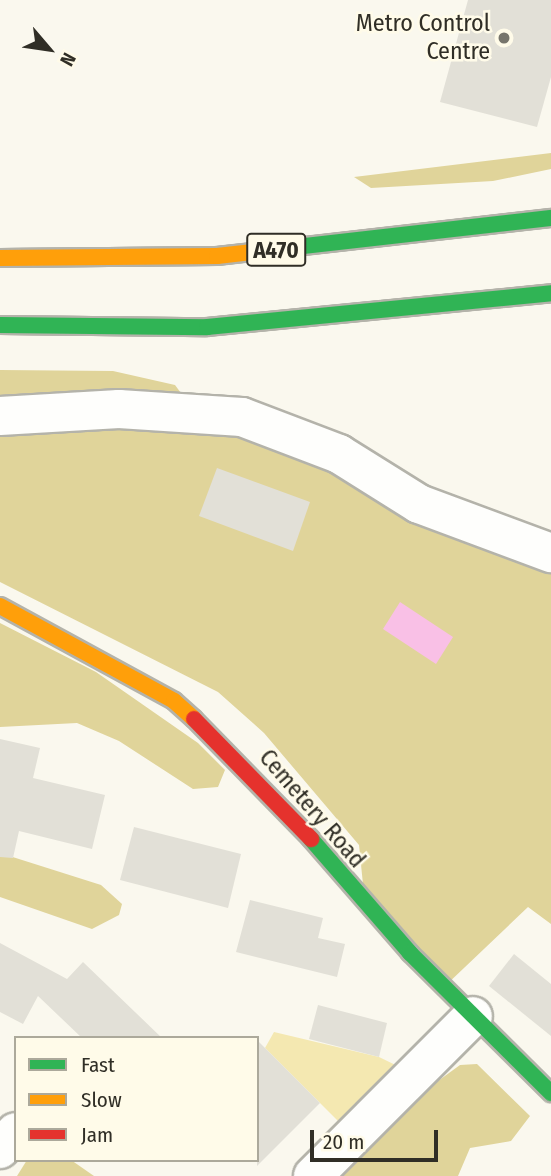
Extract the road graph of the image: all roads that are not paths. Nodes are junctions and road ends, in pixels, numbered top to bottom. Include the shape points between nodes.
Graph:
1 (551, 218) edge
2 (0, 258) edge
3 (551, 293) edge
4 (0, 325) edge
5 (0, 416) edge
6 (551, 554) edge
7 (0, 606) edge
8 (473, 1016) junction
9 (551, 1093) edge
10 (0, 1106) edge
11 (14, 1118) edge
12 (14, 1134) edge
13 (0, 1149) edge
14 (313, 1176) edge

1 - 2 main road, A470 via 217,256
3 - 4 main road via 207,327
5 - 6 street via 119,410 242,417 339,454 419,504
7 - 8 main road, Cemetery Road via 174,701 272,793 410,953
8 - 9 main road, Cemetery Road
8 - 14 street
10 - 11 street
12 - 13 street

